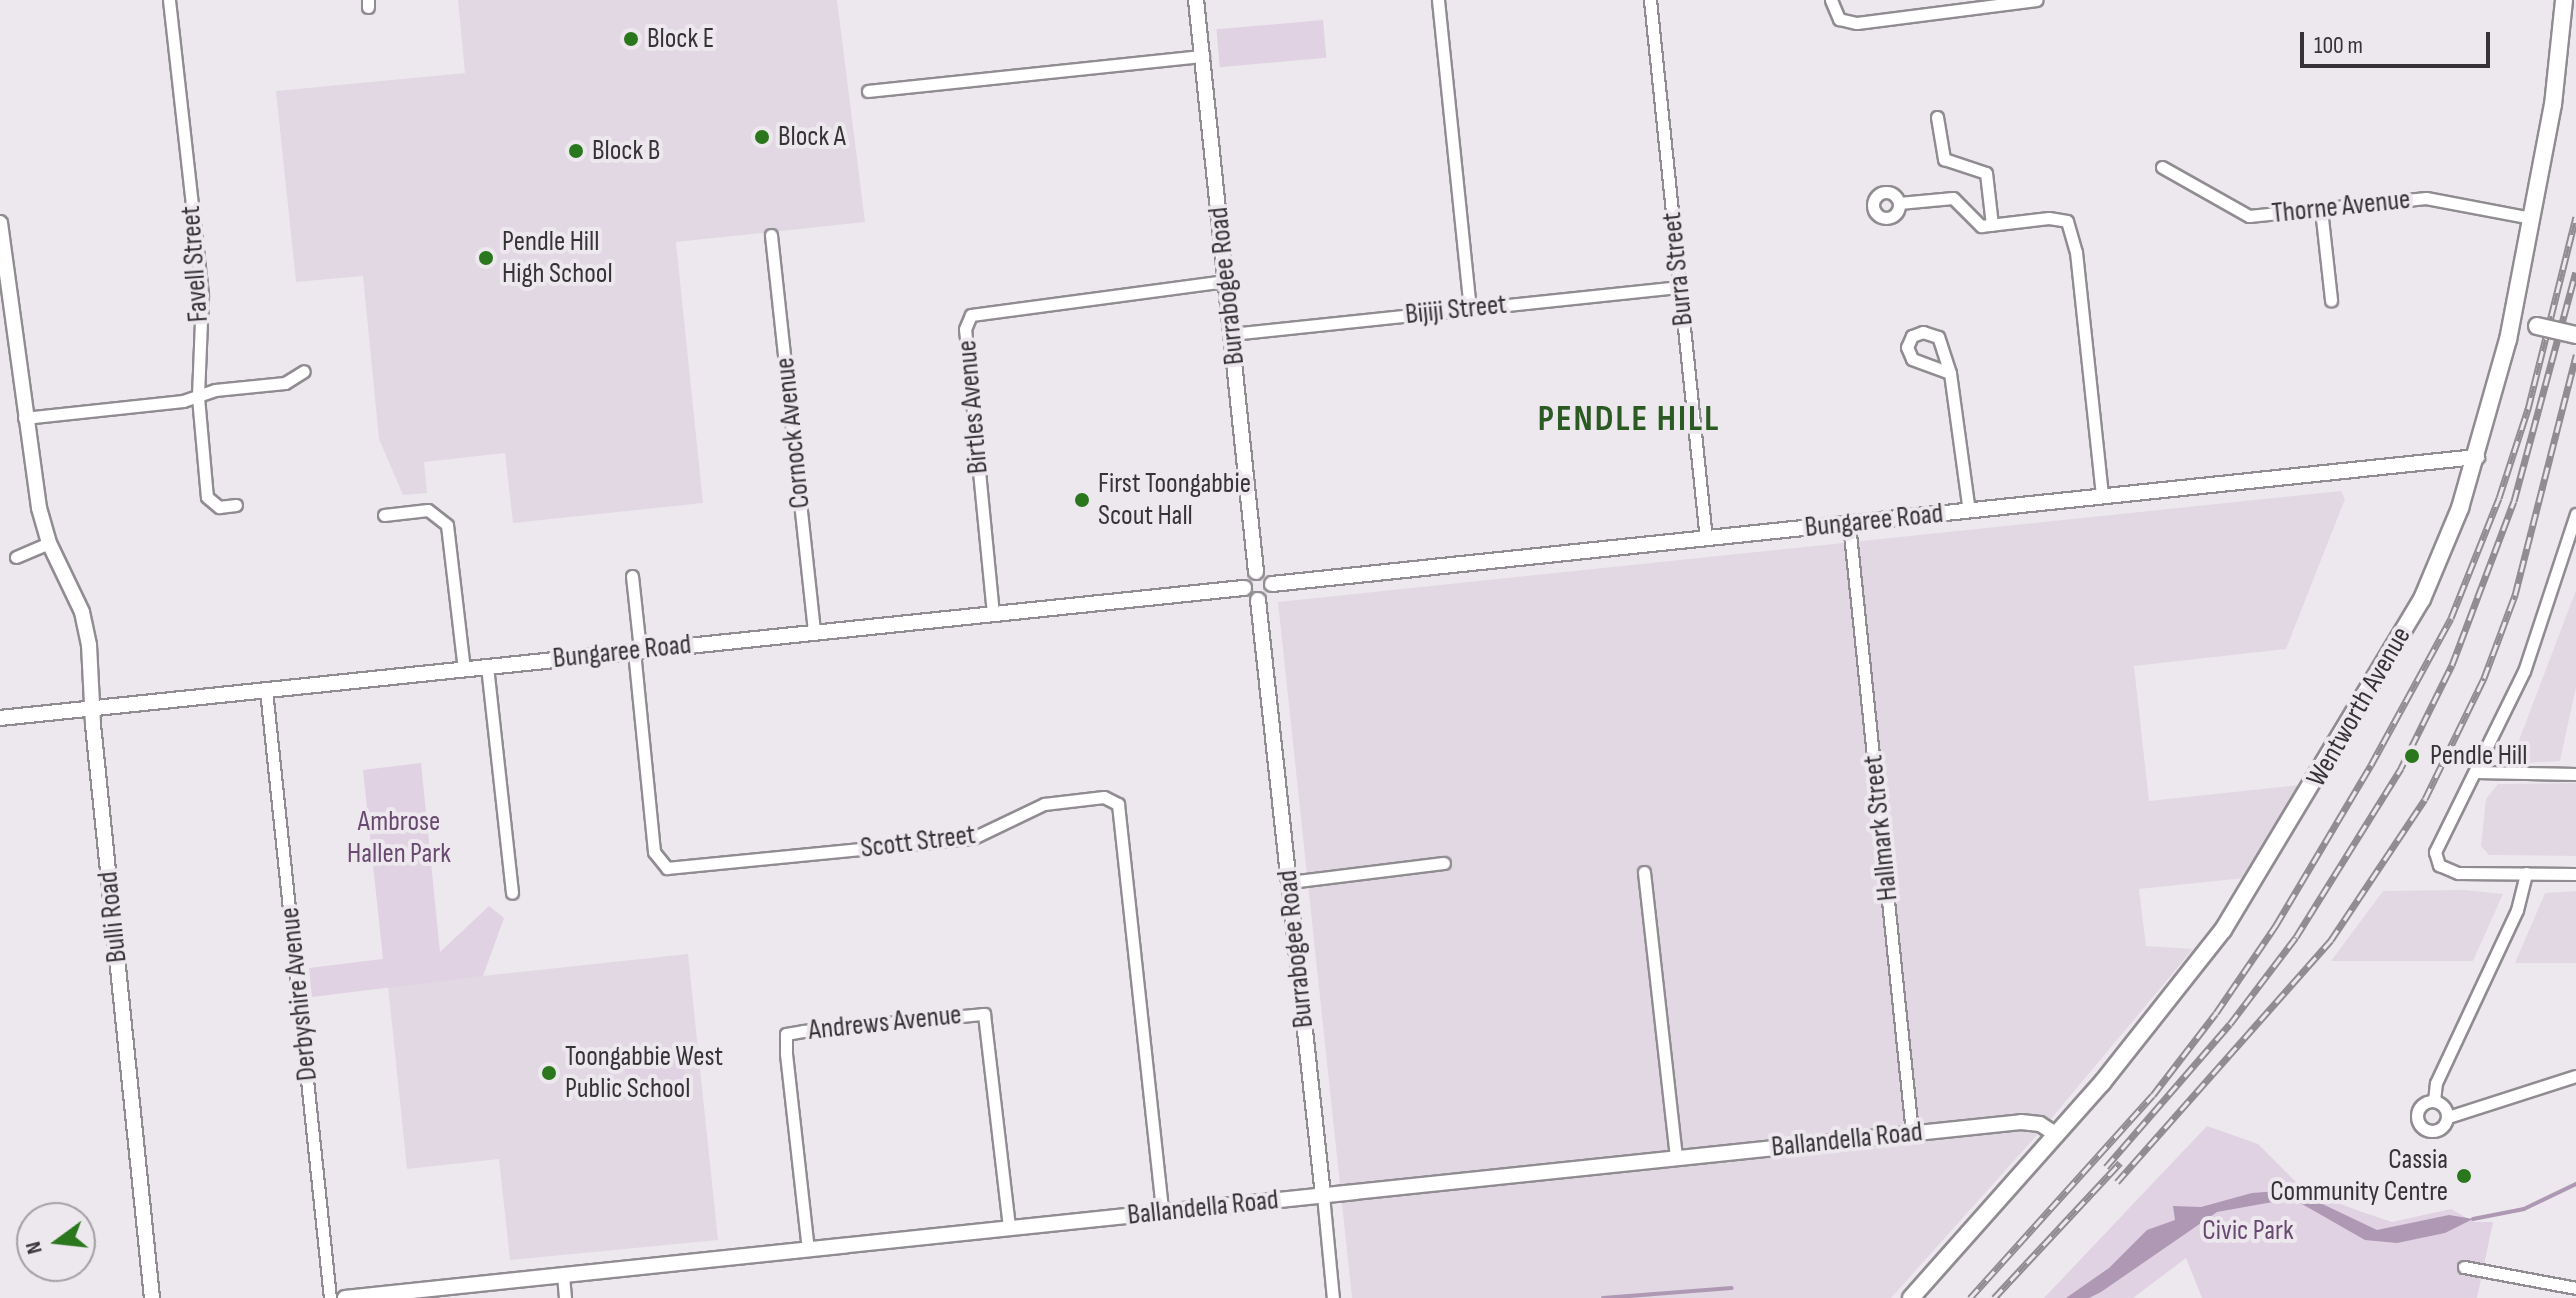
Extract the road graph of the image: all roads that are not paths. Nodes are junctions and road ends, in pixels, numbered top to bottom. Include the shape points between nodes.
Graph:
1 (169, 0) edge
2 (1196, 0) edge
3 (1438, 0) edge
4 (1650, 0) edge
5 (1831, 0) edge
6 (2037, 0) edge
7 (2564, 0) edge
8 (1203, 56) junction
9 (868, 91) dead end
10 (1937, 117) dead end
11 (2162, 167) dead end
12 (1899, 203) dead end
13 (2321, 209) junction
14 (2532, 218) junction
15 (0, 223) edge
16 (1992, 225) junction
17 (771, 235) dead end
18 (1226, 281) junction
19 (1680, 287) junction
20 (2331, 300) dead end
21 (1470, 309) junction
22 (2513, 320) junction
23 (1232, 334) junction
24 (2576, 335) edge
25 (304, 371) dead end
26 (1950, 373) dead end
27 (198, 397) junction
28 (24, 418) junction
29 (2477, 457) junction
30 (2102, 496) junction
31 (236, 505) dead end
32 (1969, 511) junction
33 (2576, 514) edge
34 (384, 515) dead end
35 (1849, 524) junction
36 (1706, 539) junction
37 (49, 543) junction
38 (16, 557) dead end
39 (1256, 572) junction
40 (632, 576) dead end
41 (1272, 584) junction
42 (1244, 588) junction
43 (1258, 600) junction
44 (993, 614) junction
45 (814, 632) junction
46 (637, 650) junction
47 (487, 666) junction
48 (464, 669) junction
49 (266, 690) junction
50 (93, 708) junction
51 (0, 718) edge
52 (2476, 772) junction
53 (2576, 774) edge
54 (1444, 863) dead end
55 (1644, 872) dead end
56 (2526, 873) junction
57 (2576, 874) edge
58 (1289, 882) junction
59 (512, 893) dead end
60 (2576, 1076) edge
61 (2434, 1101) junction
62 (2448, 1117) junction
63 (1912, 1133) junction
64 (2057, 1135) junction
65 (1676, 1158) junction
66 (1323, 1195) junction
67 (1162, 1212) junction
68 (1009, 1228) junction
69 (808, 1250) junction
70 (2464, 1267) dead end
71 (563, 1275) junction
72 (2576, 1288) edge
73 (152, 1298) edge
74 (330, 1298) edge
75 (345, 1298) edge
76 (565, 1298) edge
77 (1333, 1298) edge
78 (1911, 1298) edge

1 - 27 street, Favell Street via 202,296
2 - 8 street, Burrabogee Road
3 - 21 street
4 - 19 street, Burra Street
5 - 6 street via 1839,19 1857,23
7 - 14 main road, Wentworth Avenue via 2553,105
8 - 9 street
8 - 18 street, Burrabogee Road
10 - 16 street via 1944,159 1986,173
11 - 13 street, Thorne Avenue via 2243,215
12 - 16 street via 1949,197 1963,203 1978,225
13 - 14 street, Thorne Avenue via 2426,198
13 - 20 street
14 - 22 main road, Wentworth Avenue
15 - 28 street, Bulli Road
16 - 30 street via 2059,218 2069,225
17 - 45 street, Cornock Avenue
18 - 23 street, Burrabogee Road
18 - 44 street, Birtles Avenue via 971,315 965,329
19 - 21 street, Bijiji Street
19 - 36 street, Burra Street
21 - 23 street, Bijiji Street
22 - 24 main road, bridge
22 - 29 main road, Wentworth Avenue
23 - 39 street, Burrabogee Road
25 - 27 street via 285,383 215,390
26 - 32 street
27 - 28 street
27 - 31 street, Favell Street via 207,497 219,507
28 - 37 street, Bulli Road
29 - 30 street, Bungaree Road
29 - 64 main road, Wentworth Avenue via 2422,599 2266,865 2198,963
30 - 32 street, Bungaree Road
32 - 35 street, Bungaree Road
33 - 52 street via 2524,671
34 - 48 street via 428,510 447,525
35 - 36 street, Bungaree Road
35 - 63 street, Hallmark Street
36 - 41 street, Bungaree Road
37 - 38 street
37 - 50 street, Bulli Road via 85,626
39 - 41 street
39 - 42 street
40 - 46 street
41 - 43 street via 1269,594
42 - 43 street via 1248,597
42 - 44 street, Bungaree Road
43 - 58 street, Burrabogee Road
44 - 45 street, Bungaree Road
45 - 46 street, Bungaree Road
46 - 47 street, Bungaree Road
46 - 67 street, Scott Street via 654,852 667,868 973,838 1044,804 1104,797 1118,804
47 - 48 street, Bungaree Road
47 - 59 street
48 - 49 street, Bungaree Road
49 - 50 street, Bungaree Road
49 - 74 street, Derbyshire Avenue
50 - 51 street, Bungaree Road
50 - 73 street, Bulli Road
52 - 53 street
52 - 56 street via 2437,839 2439,865 2449,871
54 - 58 street
55 - 65 street
56 - 57 street
56 - 61 street via 2517,910 2436,1083
58 - 66 street, Burrabogee Road
60 - 62 street
61 - 62 street via 2445,1107
61 - 62 street via 2419,1107 2420,1126 2434,1132
63 - 64 street, Ballandella Road via 2028,1121
63 - 65 street, Ballandella Road
64 - 78 main road, Wentworth Avenue
65 - 66 street, Ballandella Road
66 - 67 street, Ballandella Road
66 - 77 street, Burrabogee Road
67 - 68 street, Ballandella Road
68 - 69 street, Ballandella Road
68 - 69 street, Andrews Avenue via 984,1014 860,1025 786,1034
69 - 71 street, Ballandella Road
70 - 72 street
71 - 75 street, Ballandella Road
71 - 76 street

